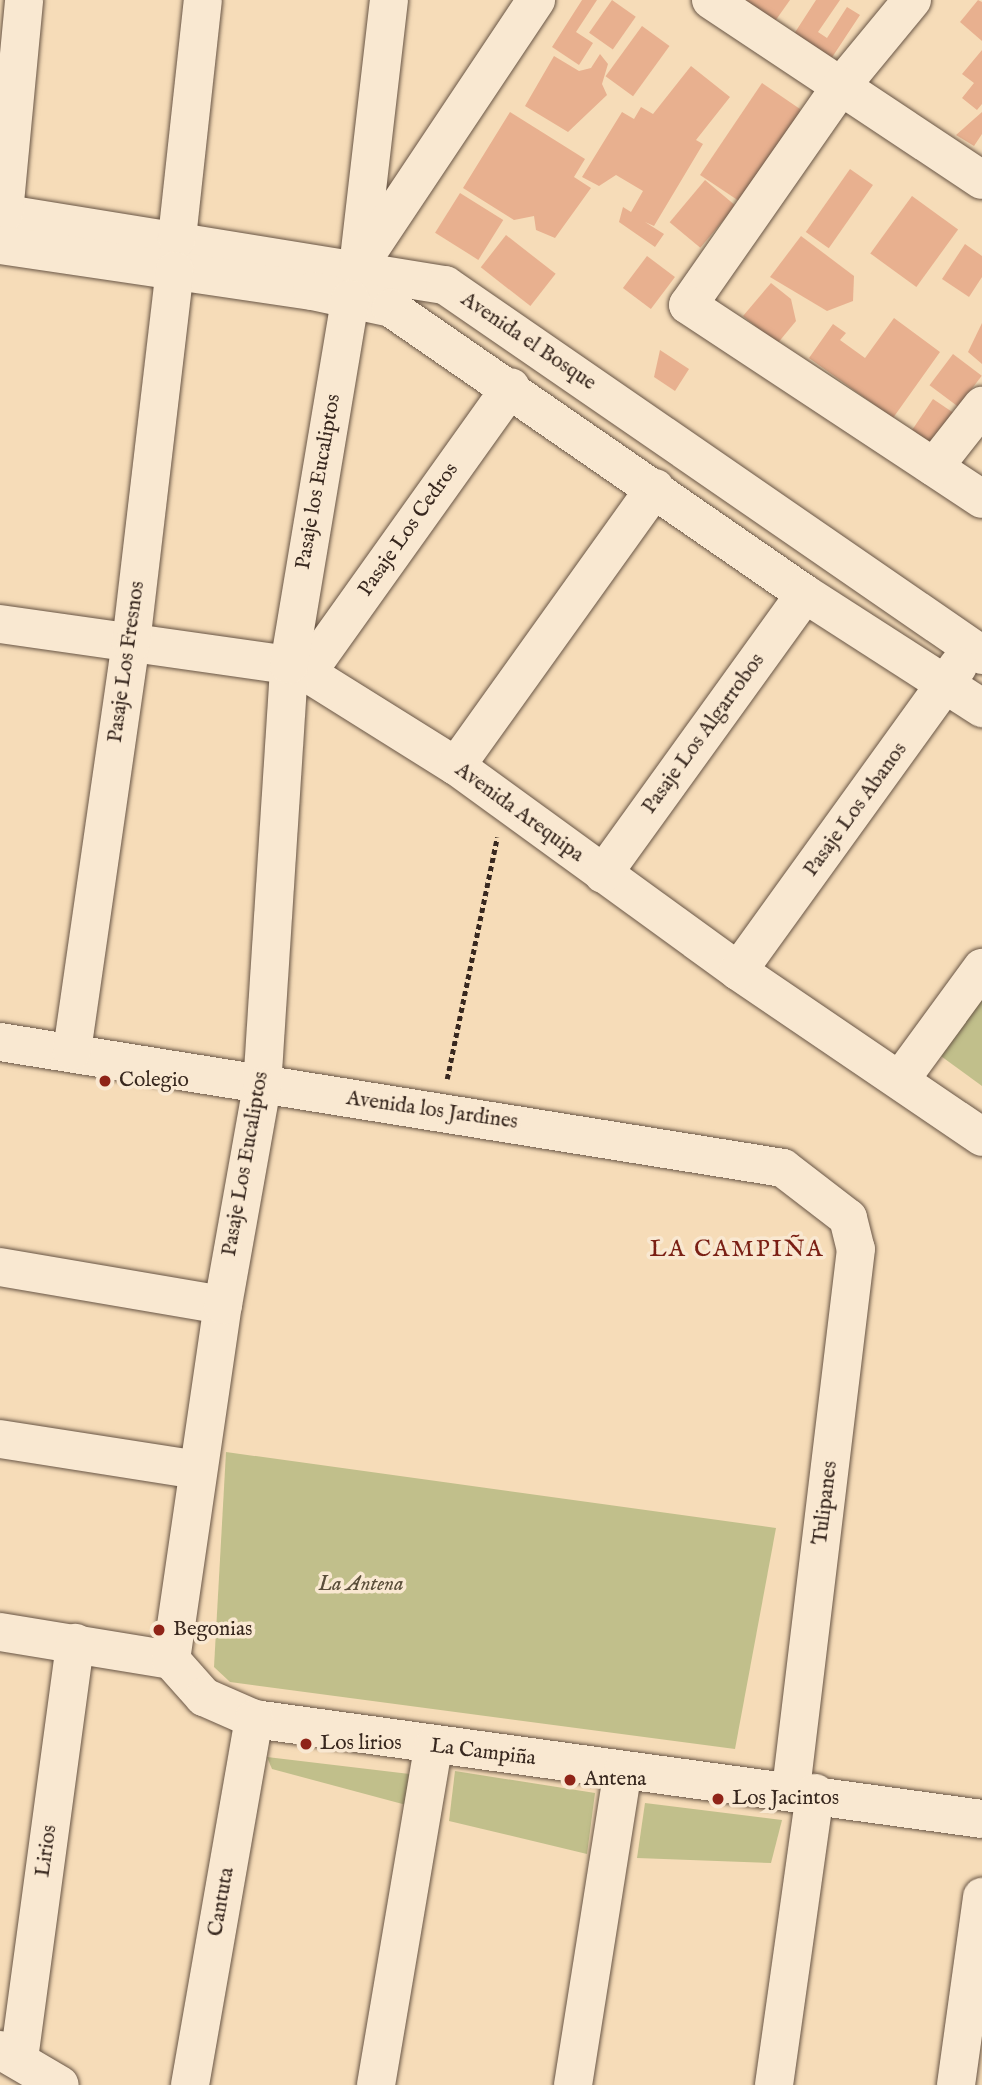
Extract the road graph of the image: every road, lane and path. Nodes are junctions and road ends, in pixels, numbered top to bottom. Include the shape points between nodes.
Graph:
1 (24, 0) edge
2 (203, 0) edge
3 (388, 0) edge
4 (536, 0) edge
5 (711, 0) edge
6 (912, 0) edge
7 (841, 86) junction
8 (982, 180) edge
9 (1, 224) edge
10 (176, 254) junction
11 (354, 283) junction
12 (511, 387) junction
13 (982, 406) edge
14 (934, 467) junction
15 (655, 488) junction
16 (982, 499) edge
17 (804, 594) junction
18 (0, 624) edge
19 (131, 643) junction
20 (976, 651) edge
21 (298, 669) junction
22 (946, 687) junction
23 (982, 708) edge
24 (456, 766) junction
25 (506, 803) junction
26 (603, 874) junction
27 (982, 968) edge
28 (738, 971) junction
29 (0, 1042) edge
30 (72, 1051) junction
31 (900, 1080) junction
32 (262, 1087) junction
33 (441, 1111) junction
34 (982, 1137) edge
35 (848, 1218) joint
36 (0, 1267) edge
37 (223, 1305) junction
38 (0, 1439) edge
39 (198, 1470) junction
40 (0, 1632) edge
41 (75, 1643) junction
42 (172, 1660) junction
43 (254, 1719) junction
44 (433, 1747) junction
45 (623, 1771) junction
46 (803, 1791) junction
47 (982, 1819) edge
48 (982, 1897) edge
49 (9, 2055) edge
50 (60, 2085) edge
51 (190, 2085) edge
52 (376, 2085) edge
53 (573, 2085) edge
54 (774, 2085) edge
55 (956, 2085) edge

1 - 9 street
2 - 10 street, Pasaje Los Fresnos
3 - 11 street, Pasaje los Eucaliptos
4 - 11 street
5 - 7 street
6 - 7 street
7 - 8 street
7 - 14 street via 688,305
9 - 10 street
10 - 11 street
10 - 19 street, Pasaje Los Fresnos
11 - 12 street
11 - 20 street, Avenida el Bosque via 444,285
11 - 21 street, Pasaje los Eucaliptos
12 - 15 street
12 - 21 street, Pasaje Los Cedros
13 - 14 street
14 - 16 street
15 - 17 street
15 - 24 street
17 - 22 street
17 - 26 street, Pasaje Los Algarrobos
18 - 19 street, Avenida Arequipa
19 - 21 street, Avenida Arequipa
19 - 30 street, Pasaje Los Fresnos
20 - 22 street, Pasaje Los Abanos
21 - 24 street, Avenida Arequipa
21 - 32 street, Pasaje Los Eucaliptos
22 - 23 street
22 - 28 street, Pasaje Los Abanos
24 - 25 street, Avenida Arequipa
25 - 26 street, Avenida Arequipa
25 - 33 path
26 - 28 street, Avenida Arequipa
27 - 31 street
28 - 31 street, Avenida Arequipa
29 - 30 street, Avenida los Jardines
30 - 32 street, Avenida los Jardines
31 - 34 street, Avenida Arequipa
32 - 33 street, Avenida los Jardines
32 - 37 street, Pasaje Los Eucaliptos
33 - 35 street, Avenida los Jardines via 783,1168
35 - 46 street, Tulipanes via 856,1250
36 - 37 street
37 - 39 street, Pasaje Los Eucaliptos
38 - 39 street
39 - 42 street, Pasaje Los Eucaliptos
40 - 41 street
41 - 42 street
41 - 49 street, Lirios
42 - 43 street, La Campiña via 204,1697
43 - 44 street, La Campiña
43 - 51 street, Cantuta
44 - 45 street, La Campiña
44 - 52 street
45 - 46 street, La Campiña
45 - 53 street
46 - 47 street, La Campiña
46 - 54 street, Tulipanes
48 - 55 street
49 - 50 street

